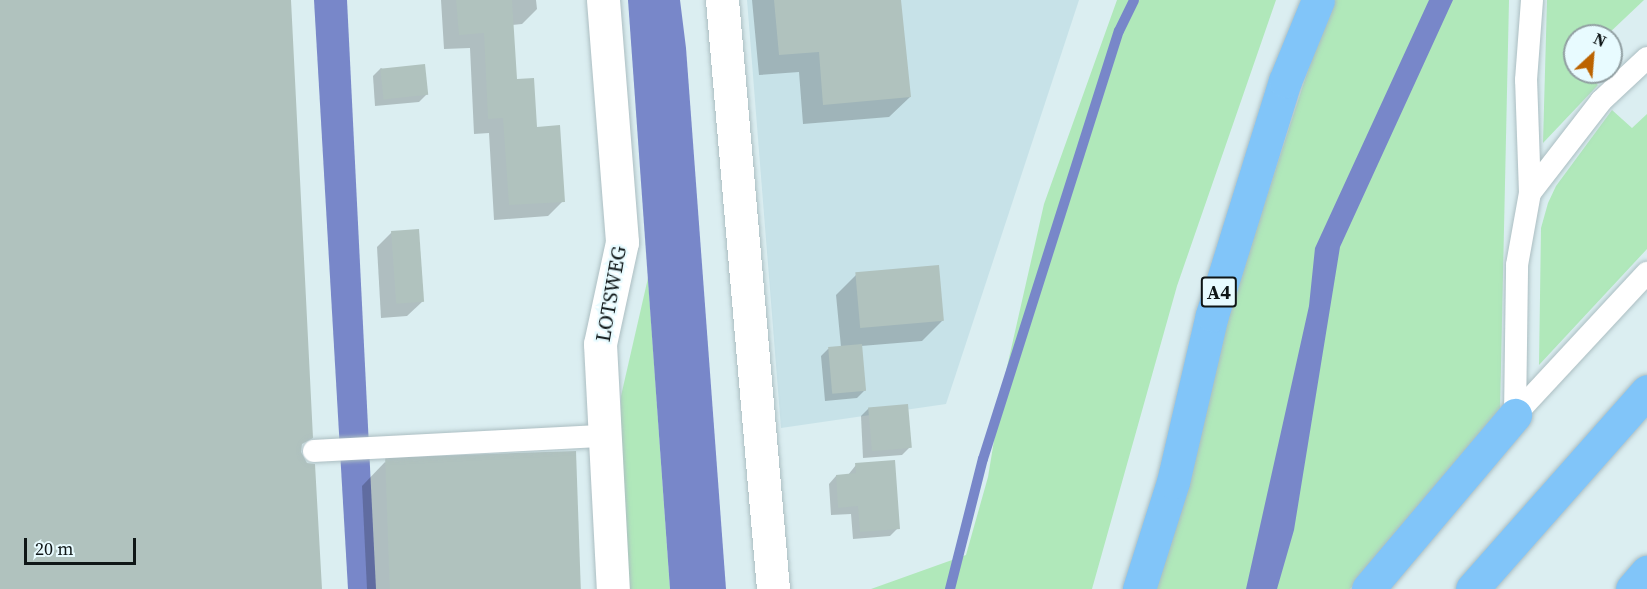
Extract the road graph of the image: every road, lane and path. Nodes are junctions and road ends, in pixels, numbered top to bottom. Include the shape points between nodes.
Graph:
1 (603, 0) edge
2 (722, 0) edge
3 (1318, 0) edge
4 (1532, 0) edge
5 (1647, 58) edge
6 (1530, 193) junction
7 (1647, 273) edge
8 (1647, 391) edge
9 (1515, 415) junction
10 (603, 436) junction
11 (316, 451) dead end
12 (1647, 572) edge
13 (613, 589) edge
14 (773, 589) edge
15 (1139, 589) edge
16 (1368, 589) edge
17 (1472, 589) edge
18 (1632, 589) edge

1 - 10 street, LOTSWEG via 622,242 600,344
2 - 14 street
3 - 15 highway, A4 via 1285,81 1212,315 1173,482
4 - 6 lane via 1526,80
5 - 6 lane via 1601,101
6 - 9 lane via 1517,265
7 - 9 lane
8 - 17 highway
9 - 16 highway
10 - 11 lane
10 - 13 street, LOTSWEG
12 - 18 highway

